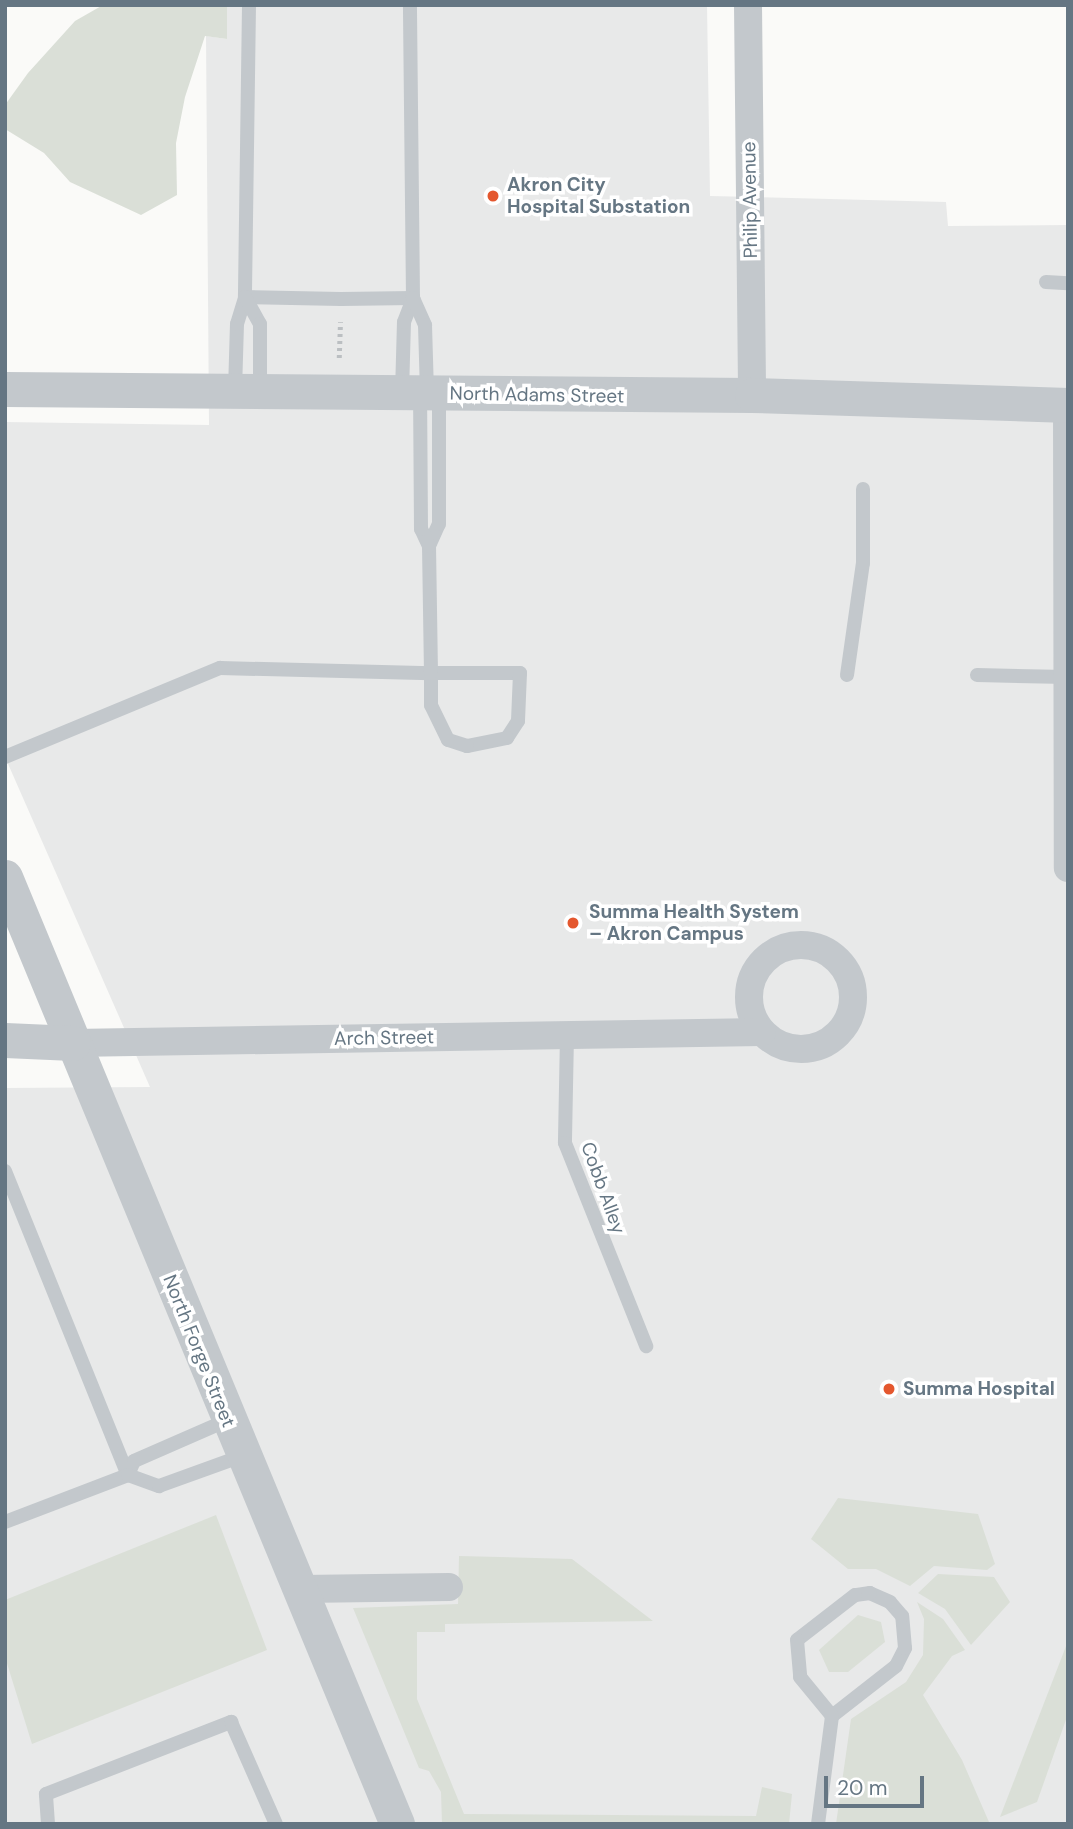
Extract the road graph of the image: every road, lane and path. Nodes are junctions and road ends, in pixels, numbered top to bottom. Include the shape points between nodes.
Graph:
1 (249, 5) edge
2 (410, 5) edge
3 (748, 5) edge
4 (1046, 282) dead end
5 (1068, 283) edge
6 (245, 297) junction
7 (413, 298) junction
8 (341, 299) junction
9 (339, 368) dead end
10 (5, 388) edge
11 (247, 391) junction
12 (422, 393) junction
13 (752, 395) junction
14 (1067, 405) edge
15 (863, 489) dead end
16 (430, 673) junction
17 (846, 675) dead end
18 (977, 676) dead end
19 (1067, 677) edge
20 (5, 757) edge
21 (1068, 868) edge
22 (5, 877) edge
23 (762, 1032) dead end
24 (567, 1035) junction
25 (5, 1040) edge
26 (73, 1043) junction
27 (5, 1171) edge
28 (646, 1346) dead end
29 (228, 1420) junction
30 (242, 1456) junction
31 (128, 1475) junction
32 (5, 1522) edge
33 (449, 1587) dead end
34 (302, 1589) junction
35 (832, 1716) junction
36 (48, 1824) edge
37 (276, 1824) edge
38 (397, 1824) edge
39 (818, 1824) edge

1 - 6 lane
2 - 7 lane
3 - 13 street, Philip Avenue
4 - 5 lane
6 - 8 lane
6 - 11 lane via 237,324
6 - 11 lane via 260,324
7 - 8 lane
7 - 12 lane via 425,325
7 - 12 lane via 404,322
8 - 9 path
10 - 11 street, North Adams Street
11 - 12 street, North Adams Street
12 - 13 street, North Adams Street
12 - 16 lane via 439,524 429,546
13 - 14 street, North Adams Street
14 - 19 street
15 - 17 lane via 863,563
16 - 16 lane via 520,673 518,721 507,738 467,746 448,740 436,725
16 - 20 lane via 220,668
18 - 19 lane
19 - 21 street
22 - 26 street, North Forge Street
23 - 24 street, Arch Street
24 - 26 street, Arch Street
24 - 28 lane, Cobb Alley via 565,1143
25 - 26 street, Arch Street
26 - 29 street, North Forge Street
27 - 31 lane
29 - 30 street, North Forge Street
29 - 31 lane via 134,1461
30 - 31 lane via 159,1486
30 - 34 street, North Forge Street
31 - 32 lane
33 - 34 street
34 - 38 street, North Forge Street
35 - 35 lane via 896,1665 905,1648 902,1616 890,1602 870,1593 855,1595 797,1640 800,1677
35 - 39 lane
36 - 37 lane via 46,1794 232,1722

